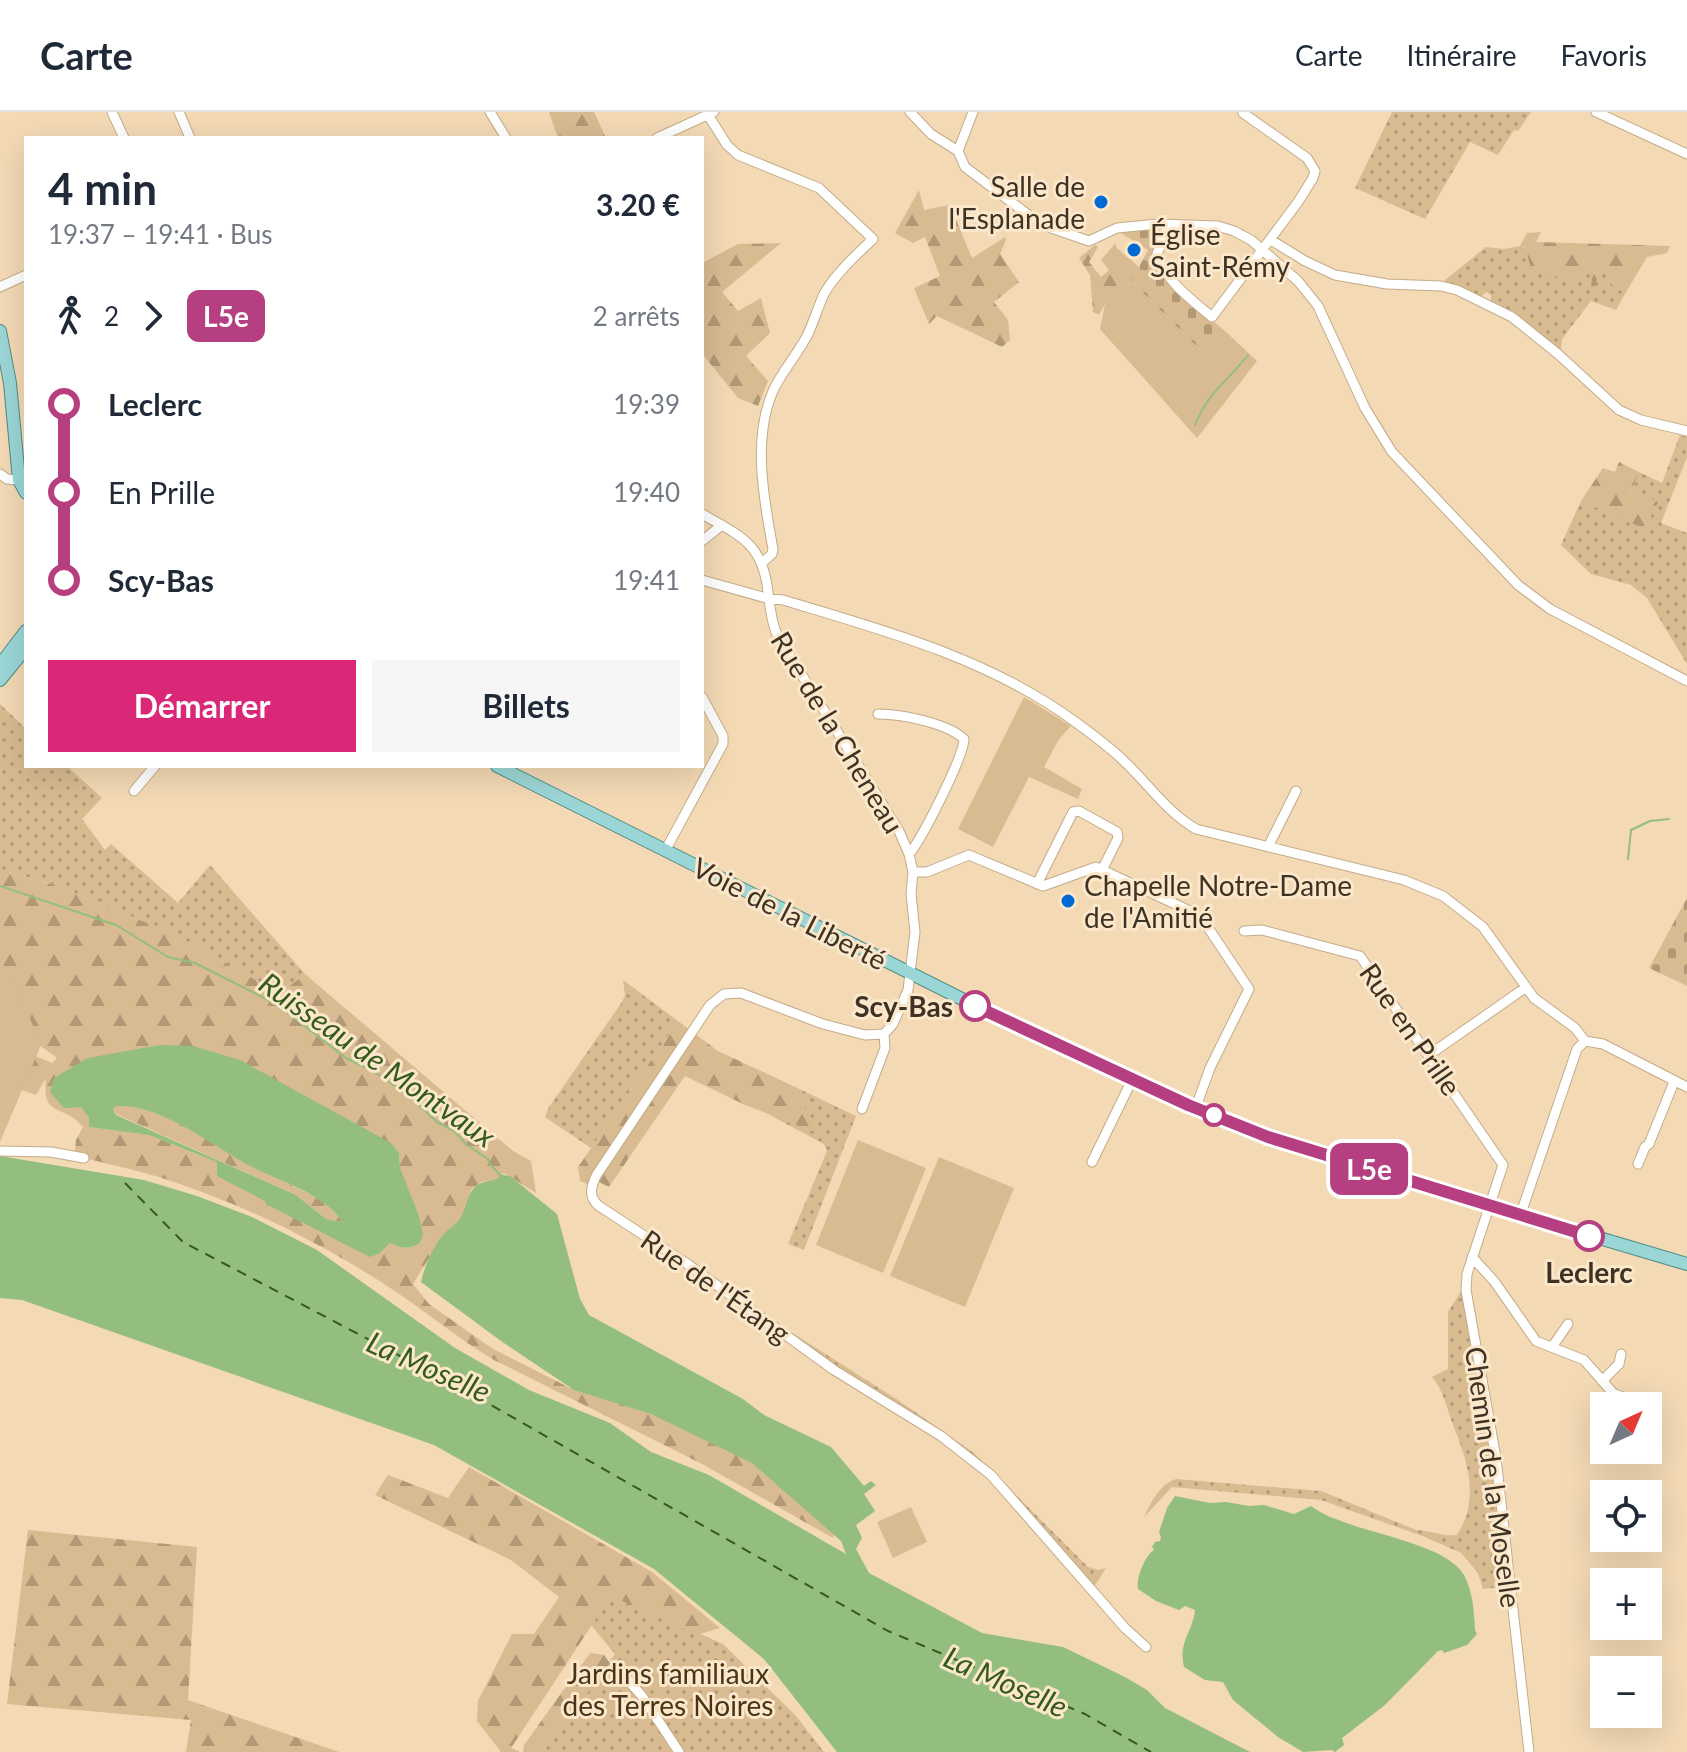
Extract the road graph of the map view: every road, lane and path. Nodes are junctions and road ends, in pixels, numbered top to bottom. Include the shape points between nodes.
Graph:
1 (112, 112) edge
2 (179, 112) edge
3 (490, 112) edge
4 (910, 112) edge
5 (973, 112) edge
6 (1596, 112) edge
7 (1243, 113) edge
8 (711, 114) edge
9 (123, 136) edge
10 (189, 136) edge
11 (505, 136) edge
12 (662, 136) edge
13 (958, 151) junction
14 (1687, 154) edge
15 (1168, 226) junction
16 (1271, 240) junction
17 (1264, 251) junction
18 (24, 276) edge
19 (0, 287) edge
20 (0, 331) edge
21 (1687, 431) edge
22 (0, 474) edge
23 (19, 480) junction
24 (24, 489) edge
25 (704, 515) edge
26 (722, 525) junction
27 (704, 539) edge
28 (763, 562) junction
29 (704, 581) edge
30 (769, 598) junction
31 (24, 634) edge
32 (24, 650) edge
33 (0, 665) edge
34 (0, 680) edge
35 (1687, 681) edge
36 (704, 701) edge
37 (878, 714) dead end
38 (153, 768) edge
39 (501, 768) edge
40 (134, 791) dead end
41 (1296, 791) dead end
42 (1268, 847) junction
43 (665, 851) junction
44 (909, 854) junction
45 (1102, 870) junction
46 (913, 872) junction
47 (1037, 884) junction
48 (1190, 911) dead end
49 (1207, 926) dead end
50 (1244, 931) dead end
51 (911, 974) junction
52 (1525, 988) junction
53 (884, 1034) junction
54 (1585, 1041) junction
55 (1429, 1055) junction
56 (1133, 1078) junction
57 (1674, 1082) junction
58 (1687, 1087) edge
59 (1196, 1107) junction
60 (862, 1109) dead end
61 (0, 1151) edge
62 (84, 1158) dead end
63 (1092, 1162) dead end
64 (1638, 1164) dead end
65 (1490, 1207) junction
66 (1520, 1216) junction
67 (1472, 1257) junction
68 (1687, 1264) edge
69 (1568, 1324) dead end
70 (1552, 1347) junction
71 (1621, 1354) dead end
72 (1602, 1381) junction
73 (1612, 1392) edge
74 (1146, 1647) dead end
75 (617, 1668) dead end
76 (679, 1752) edge
77 (1529, 1752) edge

1 - 9 street
2 - 10 street
3 - 11 street
4 - 13 street
5 - 13 street
6 - 14 street
7 - 16 street via 1307,158 1315,171
8 - 12 street
8 - 28 street, Rue de la Cheneau via 738,155 819,188 873,239 824,294 809,333 767,404 763,487 773,549
13 - 15 street via 962,162 1051,228 1089,241 1117,228
15 - 17 street via 1227,228
15 - 17 street via 1157,254 1161,263 1175,286 1212,317
16 - 17 street
16 - 21 street via 1335,275 1457,290 1512,317 1619,410
17 - 35 street via 1318,306 1384,442 1518,585 1550,609
18 - 19 street
20 - 23 main road
22 - 23 street
23 - 24 main road
25 - 26 street
26 - 27 street
26 - 28 street via 748,543
28 - 30 street, Rue de la Cheneau
29 - 30 street
30 - 42 street via 909,637 1017,686 1113,751 1185,823
30 - 44 street, Rue de la Cheneau via 777,635
31 - 33 main road
32 - 34 main road
36 - 43 street via 723,744
37 - 44 street via 944,727 964,739
38 - 40 street
39 - 43 main road, Voie de la Liberté
41 - 42 street
42 - 52 street via 1404,880 1443,896 1483,927
43 - 51 main road, Voie de la Liberté
44 - 46 street, Rue de la Cheneau
45 - 47 street via 1096,867
45 - 47 street via 1117,832 1073,812
45 - 48 street
46 - 47 street via 927,872 969,855
46 - 51 street, Rue de la Cheneau
49 - 59 street via 1249,989
50 - 55 street, Rue en Prille via 1262,930 1360,956
51 - 53 street, Rue de la Cheneau via 893,1024
51 - 56 main road, Voie de la Liberté
52 - 54 street
52 - 55 street
53 - 60 street, Rue de la Cheneau via 885,1048
53 - 74 street, Rue de l'Étang via 865,1035 823,1024 741,993 718,997 596,1176 591,1197 991,1475
54 - 57 street via 1603,1044
54 - 66 street via 1577,1049
55 - 65 street, Rue en Prille via 1502,1160
56 - 59 main road, Voie de la Liberté
56 - 63 street
57 - 58 street
57 - 64 street
59 - 65 main road, Voie de la Liberté via 1268,1137
61 - 62 street
65 - 66 main road, Voie de la Liberté
65 - 67 street, Chemin de la Moselle
66 - 68 main road, Voie de la Liberté
67 - 70 street via 1536,1341
67 - 77 street, Chemin de la Moselle via 1466,1290 1496,1458
69 - 70 street
70 - 72 street via 1584,1360
71 - 72 street via 1619,1364
72 - 73 street
75 - 76 street

